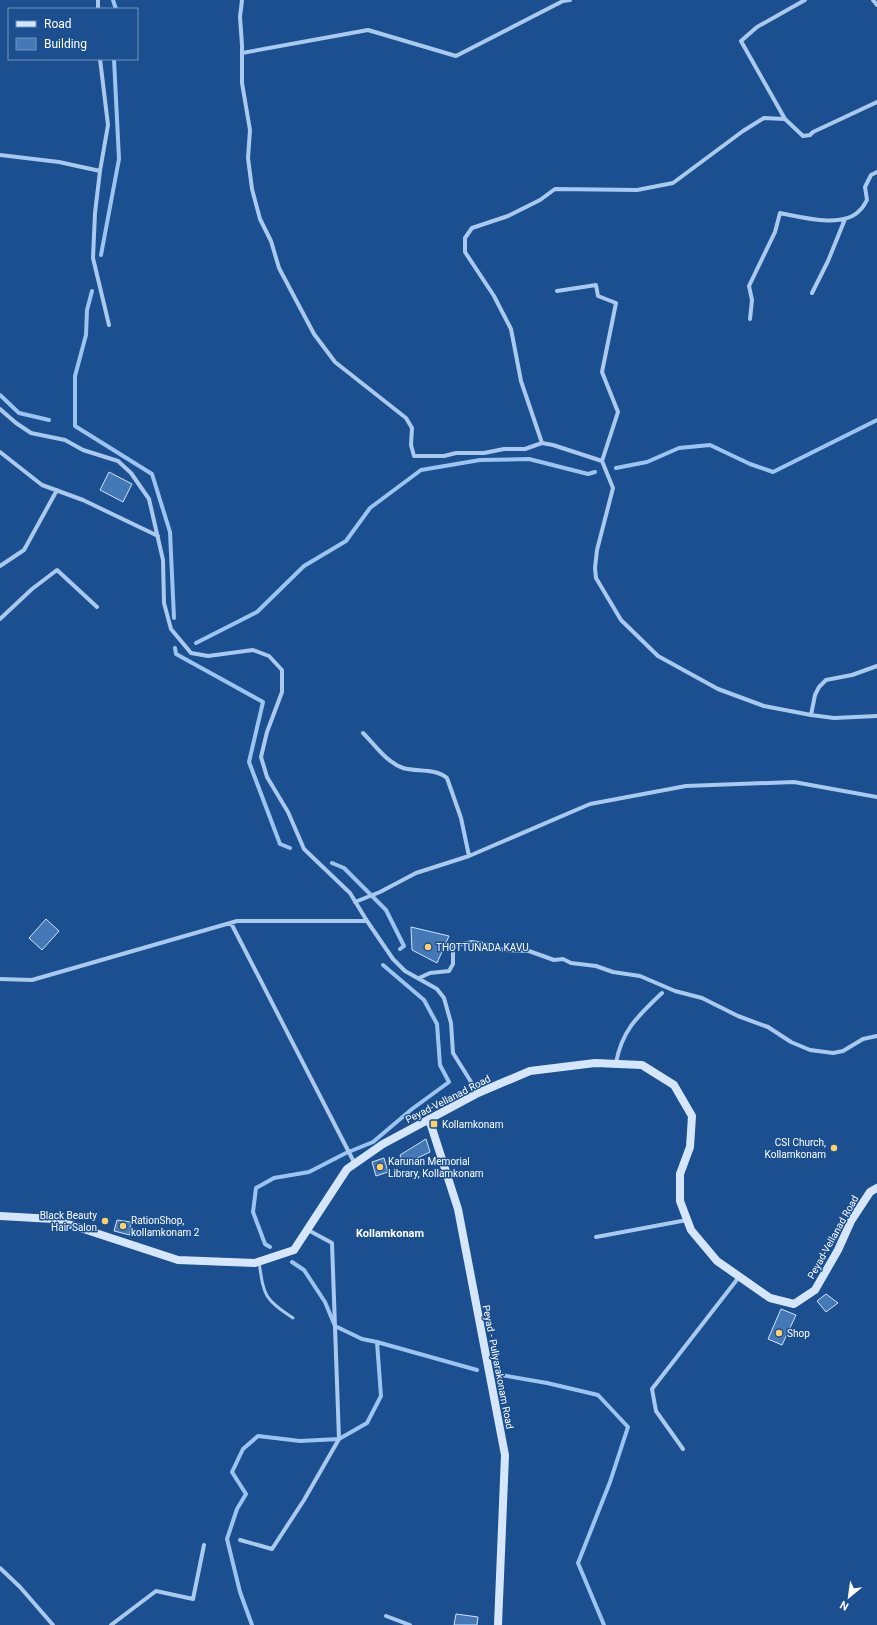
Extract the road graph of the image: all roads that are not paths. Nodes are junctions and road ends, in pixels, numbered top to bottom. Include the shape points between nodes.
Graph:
1 (242, 0) edge
2 (570, 0) edge
3 (805, 0) edge
4 (873, 0) edge
5 (877, 5) edge
6 (242, 53) junction
7 (100, 60) edge
8 (877, 102) edge
9 (785, 119) junction
10 (0, 155) edge
11 (100, 171) junction
12 (877, 172) edge
13 (845, 219) junction
14 (557, 291) dead end
15 (812, 293) dead end
16 (750, 319) dead end
17 (108, 325) dead end
18 (0, 409) edge
19 (542, 443) junction
20 (0, 452) edge
21 (602, 461) junction
22 (57, 490) junction
23 (158, 536) junction
24 (0, 566) edge
25 (97, 606) dead end
26 (0, 619) edge
27 (877, 666) edge
28 (811, 715) junction
29 (877, 716) edge
30 (363, 733) dead end
31 (877, 797) edge
32 (470, 856) junction
33 (355, 902) junction
34 (367, 921) junction
35 (231, 923) junction
36 (419, 978) junction
37 (0, 979) edge
38 (662, 993) dead end
39 (877, 1036) edge
40 (616, 1064) junction
41 (478, 1093) junction
42 (429, 1119) junction
43 (354, 1161) junction
44 (877, 1188) edge
45 (0, 1216) edge
46 (688, 1220) junction
47 (308, 1230) junction
48 (596, 1237) dead end
49 (259, 1261) junction
50 (739, 1277) junction
51 (293, 1318) dead end
52 (683, 1449) dead end
53 (240, 1540) dead end
54 (204, 1545) dead end
55 (0, 1568) edge
56 (386, 1616) dead end
57 (53, 1625) edge
58 (111, 1625) edge
59 (410, 1625) edge
60 (498, 1625) edge

1 - 6 street
2 - 6 street via 563,1 456,56 368,30
3 - 9 street via 757,27 741,41
4 - 5 street
6 - 19 street via 242,83 250,130 248,158 260,219 279,268 314,334 335,362 406,418 412,428 411,445 414,456 484,453 504,448 526,449
7 - 11 street via 108,125
8 - 9 street via 810,135 802,136
9 - 19 street via 764,118 672,183 637,190 555,188 540,200 508,216 472,228 465,238 465,252 494,296 511,329 521,381
10 - 11 street via 59,162
11 - 17 street via 93,258
12 - 13 street via 871,175 865,187 867,200 860,212
13 - 15 street
13 - 16 street via 822,220 780,213 775,232 749,286 752,300
14 - 21 street via 596,285 598,296 616,303 602,372 618,412
18 - 23 street via 31,433 65,440 83,450 118,461 131,473 149,499
19 - 21 street
20 - 22 street via 42,485
21 - 28 street via 614,488 597,550 596,578 621,620 658,656 699,680 764,706
22 - 23 street
22 - 24 street via 24,550
23 - 33 street via 164,560 164,603 171,629 191,653 208,656 253,650 269,656 282,670 282,692 261,757 267,777 288,812 304,849 350,893
25 - 26 street via 57,570
27 - 28 street via 852,675 826,680 815,695
28 - 29 street via 834,718
30 - 32 street via 388,760 403,768 442,773 447,778 461,818
31 - 32 street via 794,782 686,786 590,804
32 - 33 street via 416,873
33 - 34 street
34 - 35 street
34 - 36 street via 393,959 405,971
35 - 37 street via 32,980
35 - 43 street
36 - 39 street via 430,973 449,971 453,964 453,946 472,942 503,950 528,951 554,960 563,959 571,963 640,976 676,991 702,998 768,1027 790,1042 810,1050 833,1053 843,1051 863,1039
36 - 41 street via 437,989 444,998 451,1023 452,1053
38 - 40 street via 624,1034
40 - 41 main road, Peyad-Vellanad Road via 595,1063 530,1071
40 - 46 main road, Peyad-Vellanad Road via 642,1064 674,1085 692,1116 690,1146 680,1174 680,1201
41 - 42 main road, Peyad-Vellanad Road
42 - 43 main road, Peyad-Vellanad Road
42 - 60 main road, Peyad - Puliyarakonam Road via 458,1209 505,1455
43 - 47 main road, Peyad-Vellanad Road
44 - 50 main road, Peyad-Vellanad Road via 870,1192 851,1221 838,1250 814,1290 794,1304 770,1298
45 - 49 main road, Peyad-Vellanad Road via 53,1219 178,1260
46 - 48 street
46 - 50 main road, Peyad-Vellanad Road via 691,1230 716,1261
47 - 49 main road, Peyad-Vellanad Road via 294,1250
47 - 53 street via 332,1243 339,1439 272,1549
49 - 51 lane via 264,1292 273,1305
50 - 52 street via 652,1389 656,1411
54 - 58 street via 193,1599 156,1590
55 - 57 street
56 - 59 street

